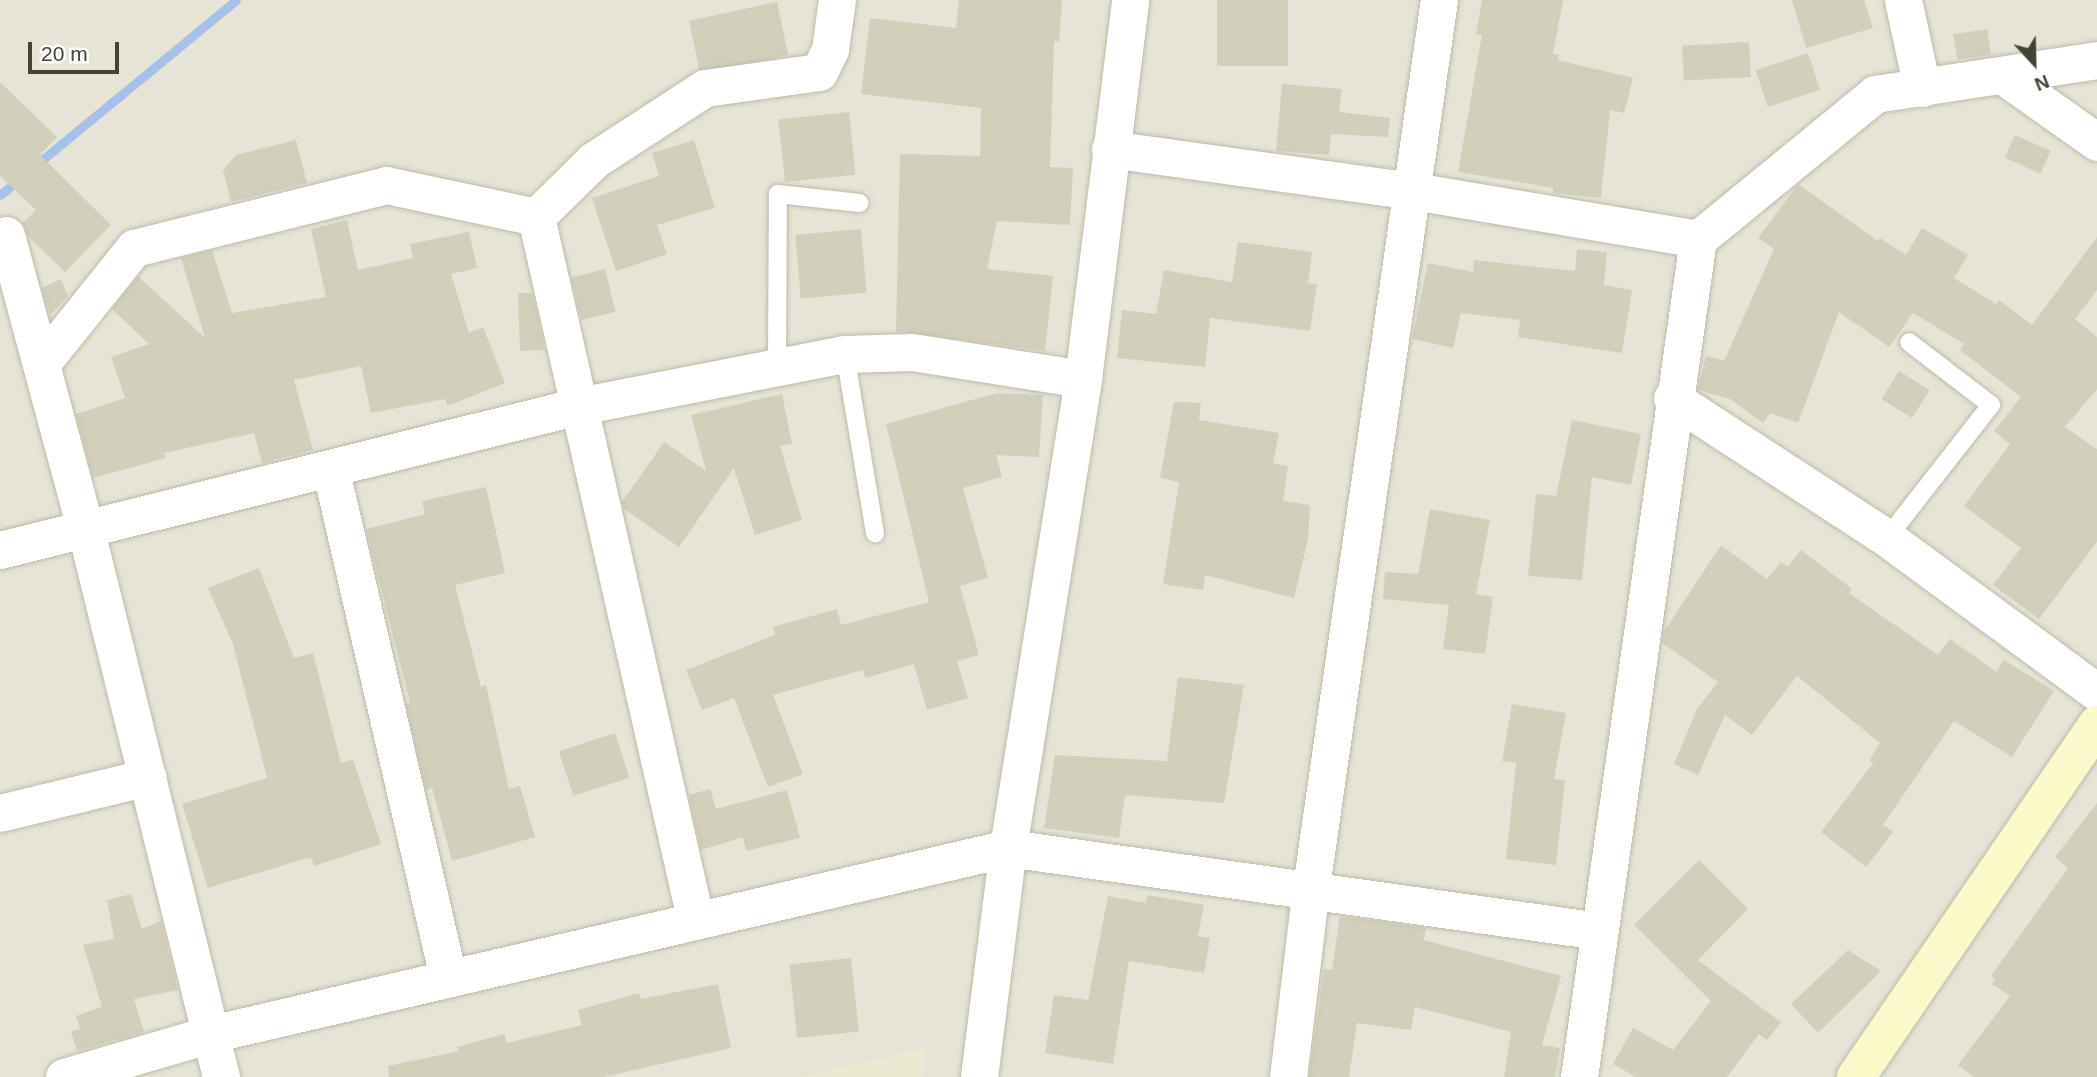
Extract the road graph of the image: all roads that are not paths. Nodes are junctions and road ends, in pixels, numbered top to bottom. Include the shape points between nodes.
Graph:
1 (837, 0) edge
2 (1130, 0) edge
3 (1439, 0) edge
4 (1903, 0) edge
5 (2097, 60) edge
6 (2005, 77) junction
7 (1923, 88) junction
8 (2097, 142) edge
9 (1110, 149) junction
10 (1414, 191) junction
11 (860, 203) dead end
12 (536, 216) junction
13 (6, 235) dead end
14 (1698, 239) junction
15 (1909, 342) dead end
16 (845, 354) junction
17 (41, 364) junction
18 (777, 365) junction
19 (1083, 379) junction
20 (1672, 398) junction
21 (579, 406) junction
22 (331, 471) junction
23 (85, 527) junction
24 (876, 534) dead end
25 (1887, 538) junction
26 (0, 550) edge
27 (2097, 692) edge
28 (2097, 725) edge
29 (148, 777) junction
30 (0, 813) edge
31 (1008, 848) junction
32 (1311, 887) junction
33 (695, 918) junction
34 (1599, 931) junction
35 (449, 977) junction
36 (211, 1034) junction
37 (64, 1077) edge
38 (222, 1077) edge
39 (979, 1077) edge
40 (1288, 1077) edge
41 (1579, 1077) edge
42 (1856, 1077) edge

1 - 12 street via 830,49 819,72 705,88 594,160
2 - 9 street
3 - 10 street
4 - 7 street
5 - 6 street
6 - 7 street
6 - 8 street
7 - 14 street via 1875,94
9 - 10 street
9 - 19 street
10 - 14 street
10 - 32 street
11 - 18 lane via 778,194
12 - 17 street via 386,185 134,248
12 - 21 street
13 - 17 street
14 - 20 street
15 - 25 lane via 1991,405
16 - 18 street
16 - 19 street via 912,352
16 - 24 lane
17 - 23 street
18 - 21 street
19 - 31 street
20 - 25 street
20 - 34 street
21 - 22 street
21 - 33 street
22 - 23 street
22 - 35 street
23 - 26 street
23 - 29 street
25 - 27 street
28 - 42 street
29 - 30 street
29 - 36 street
31 - 32 street
31 - 33 street
31 - 39 street
32 - 34 street
32 - 40 street
33 - 35 street
34 - 41 street
35 - 36 street
36 - 37 street
36 - 38 street

